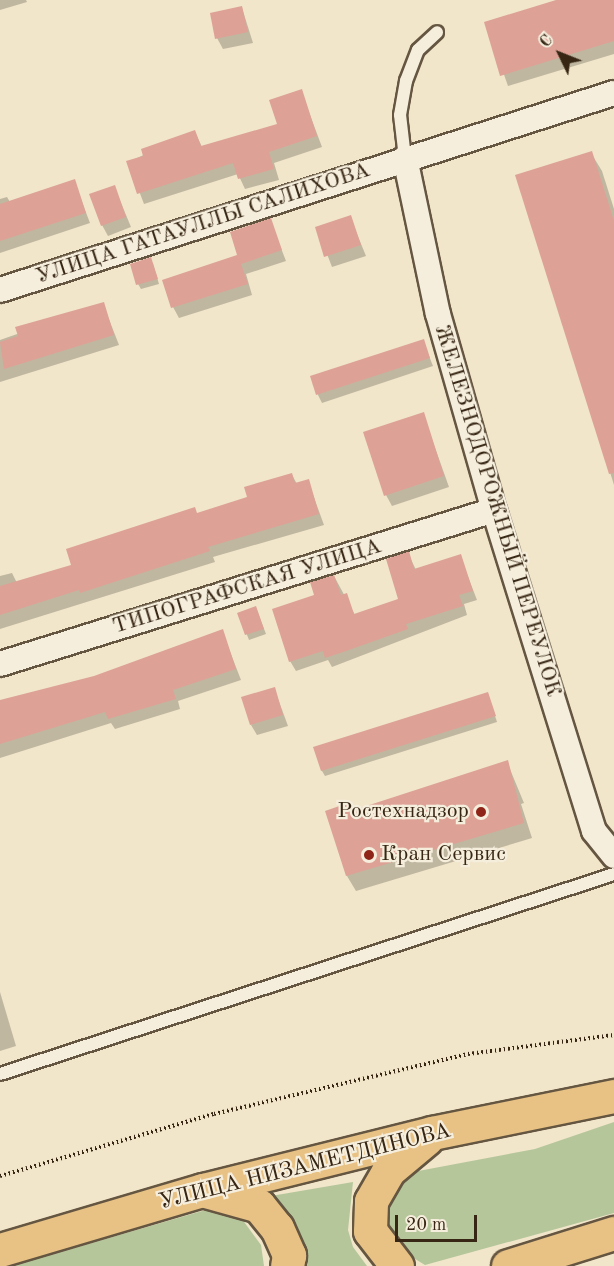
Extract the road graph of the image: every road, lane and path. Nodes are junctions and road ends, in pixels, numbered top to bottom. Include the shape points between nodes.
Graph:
1 (437, 32) dead end
2 (614, 93) edge
3 (405, 158) junction
4 (0, 290) edge
5 (494, 510) junction
6 (0, 664) edge
7 (614, 856) edge
8 (614, 874) edge
9 (614, 1035) edge
10 (0, 1074) edge
11 (614, 1096) edge
12 (432, 1133) junction
13 (0, 1176) edge
14 (202, 1190) junction
15 (614, 1233) edge
16 (0, 1250) edge
17 (287, 1266) edge
18 (397, 1266) edge
19 (508, 1266) edge

1 - 3 lane via 418,50 406,81 400,115
2 - 3 street, УЛИЦА ГАТАУЛЛЫ САЛИХОВА
3 - 4 street, УЛИЦА ГАТАУЛЛЫ САЛИХОВА
3 - 5 street, ЖЕЛЕЗНОДОРОЖНЫЙ ПЕРЕУЛОК via 438,314
5 - 6 street, ТИПОГРАФСКАЯ УЛИЦА
5 - 7 street, ЖЕЛЕЗНОДОРОЖНЫЙ ПЕРЕУЛОК via 594,831
8 - 10 lane
9 - 13 path via 468,1054 214,1114
11 - 12 main road, УЛИЦА НИЗАМЕТДИНОВА
12 - 14 main road, УЛИЦА НИЗАМЕТДИНОВА
12 - 18 main road via 388,1171 371,1201 370,1232
14 - 16 main road, УЛИЦА НИЗАМЕТДИНОВА
14 - 17 main road via 259,1206 277,1228 289,1255
15 - 19 main road

